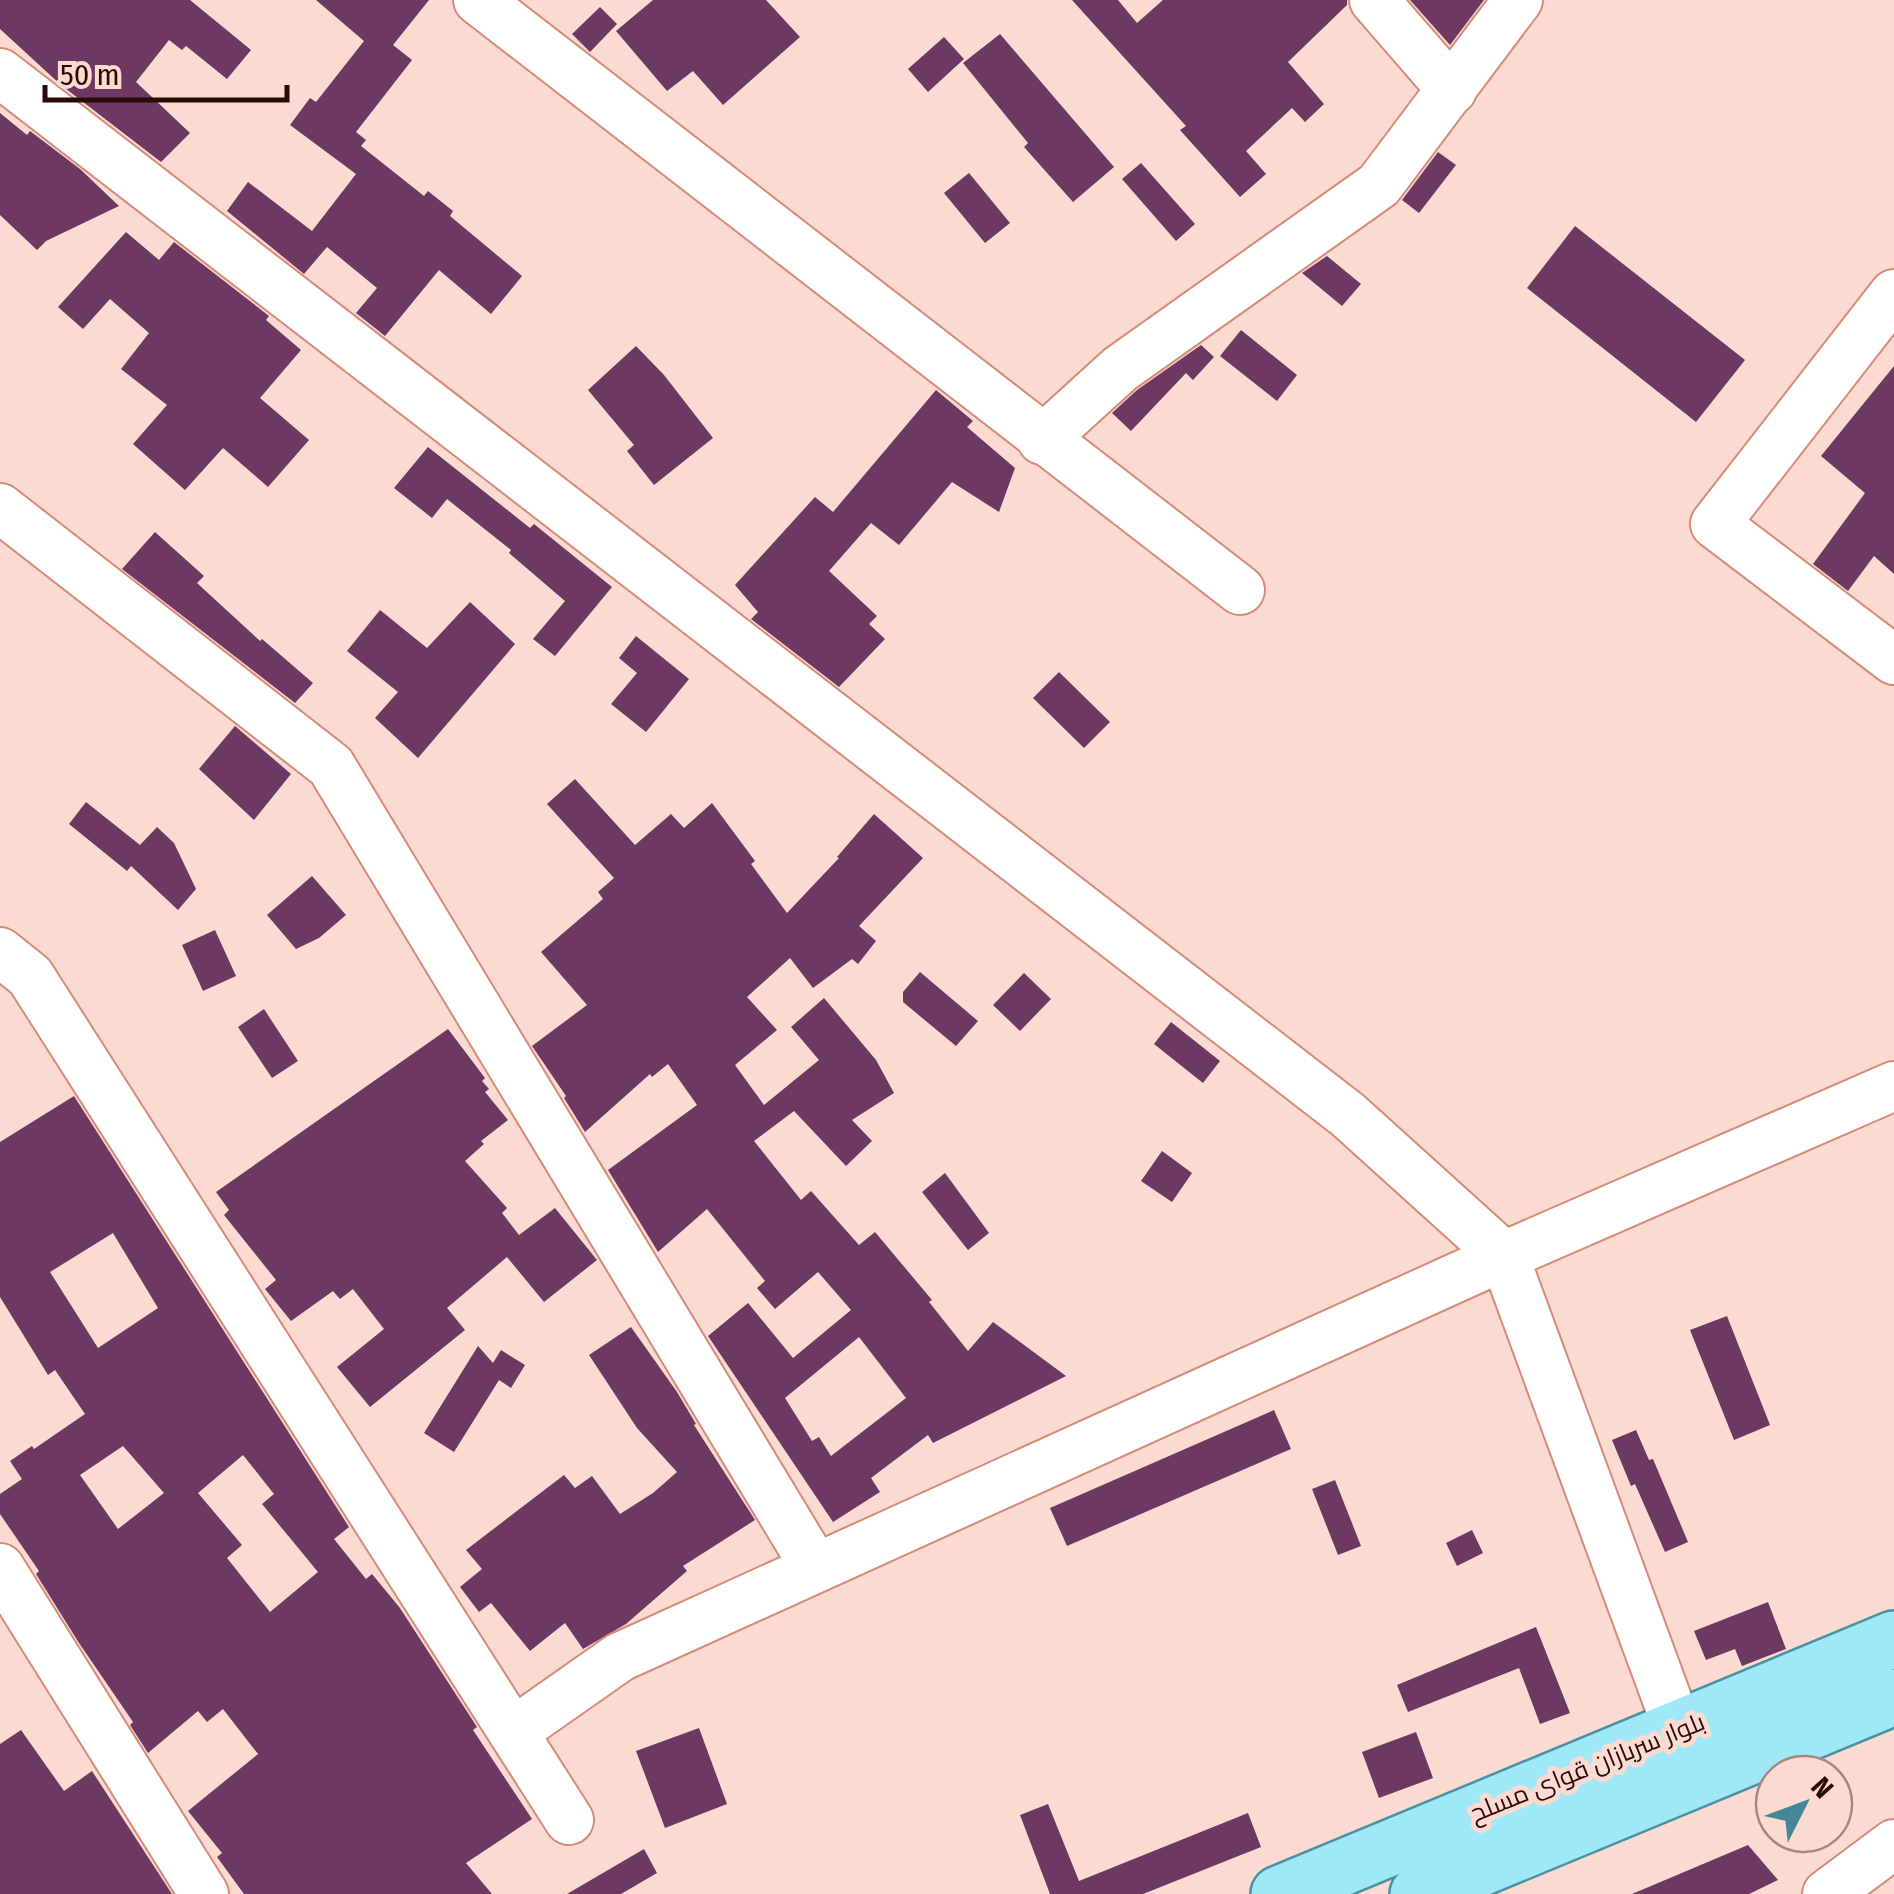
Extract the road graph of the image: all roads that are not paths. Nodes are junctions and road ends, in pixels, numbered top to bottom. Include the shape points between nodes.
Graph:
1 (478, 0) edge
2 (1374, 0) edge
3 (1518, 0) edge
4 (0, 73) edge
5 (1452, 90) junction
6 (1894, 294) edge
7 (1042, 440) junction
8 (0, 508) edge
9 (1240, 590) dead end
10 (1894, 660) edge
11 (0, 952) edge
12 (1894, 1086) edge
13 (1504, 1256) junction
14 (815, 1567) junction
15 (0, 1568) edge
16 (1894, 1640) edge
17 (1894, 1697) edge
18 (1678, 1729) junction
19 (513, 1732) junction
20 (569, 1820) dead end
21 (1894, 1844) edge
22 (204, 1894) edge
23 (1279, 1894) edge
24 (1418, 1894) edge
25 (1827, 1894) edge

1 - 7 street
2 - 5 street
3 - 5 street
4 - 13 street via 1348,1115
5 - 7 street via 1379,185 1120,369
6 - 10 street via 1716,524
7 - 9 street
8 - 14 street via 331,766
11 - 19 street via 30,976
12 - 13 street
13 - 14 street
13 - 18 street
14 - 19 street via 620,1657
15 - 22 street
16 - 18 main road, بلوار سربازان قوای مسلح
17 - 24 main road, بلوار سربازان قوای مسلح
18 - 23 main road, بلوار سربازان قوای مسلح
19 - 20 street
21 - 25 street

